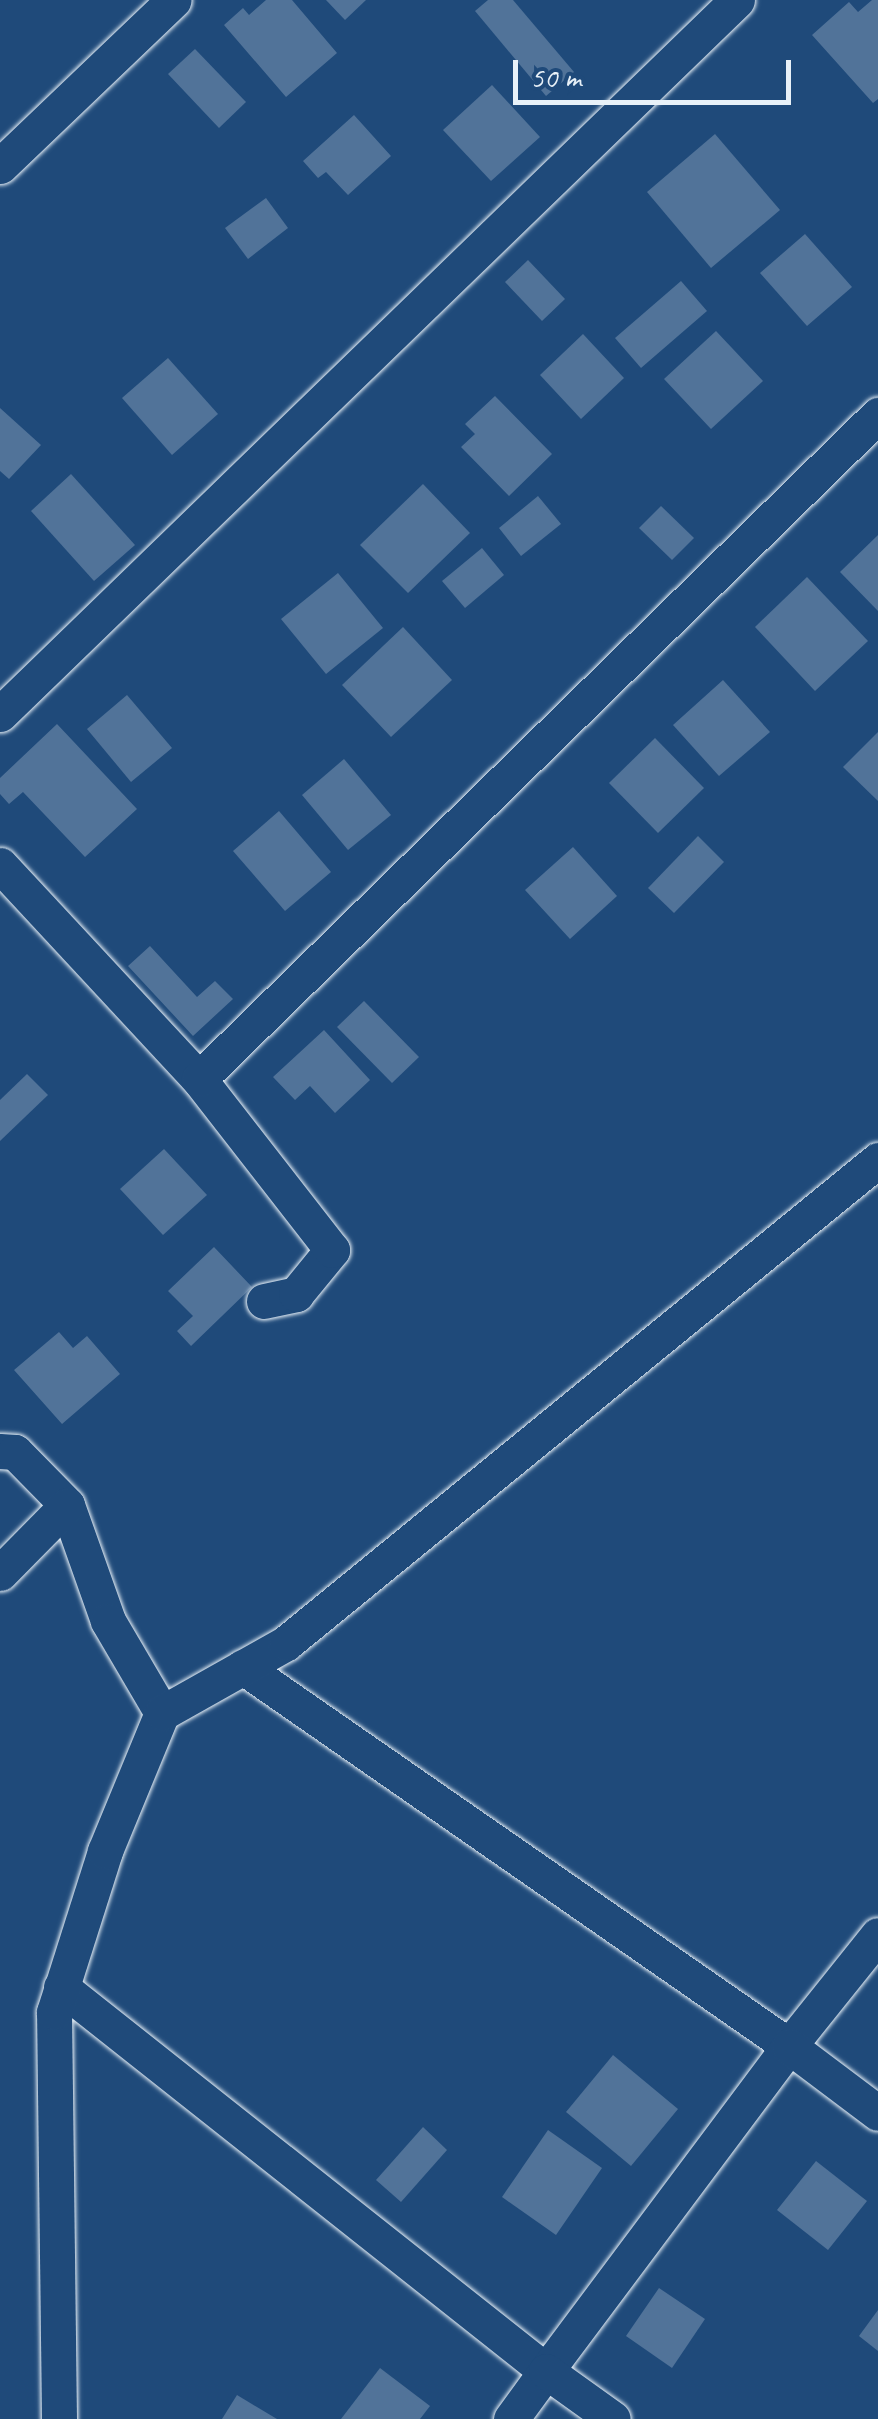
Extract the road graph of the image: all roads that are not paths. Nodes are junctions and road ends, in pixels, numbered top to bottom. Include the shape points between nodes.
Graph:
1 (174, 0) edge
2 (737, 0) edge
3 (0, 166) edge
4 (878, 415) edge
5 (0, 714) edge
6 (0, 865) edge
7 (199, 1079) junction
8 (878, 1160) edge
9 (264, 1301) dead end
10 (5, 1446) edge
11 (67, 1505) junction
12 (0, 1572) edge
13 (243, 1667) junction
14 (162, 1713) junction
15 (878, 1935) edge
16 (62, 1988) junction
17 (789, 2046) junction
18 (878, 2113) edge
19 (546, 2371) junction
20 (60, 2419) edge
21 (511, 2419) edge
22 (613, 2419) edge

1 - 3 street
2 - 5 street
4 - 7 street
6 - 7 street
7 - 9 street via 332,1250 296,1294
8 - 13 street via 286,1642
10 - 11 street
11 - 12 street
11 - 14 street via 108,1621
13 - 14 street
13 - 17 street
14 - 16 street via 105,1850
15 - 17 street
16 - 19 street
16 - 20 street via 54,2012
17 - 18 street
17 - 19 street
19 - 21 street
19 - 22 street

